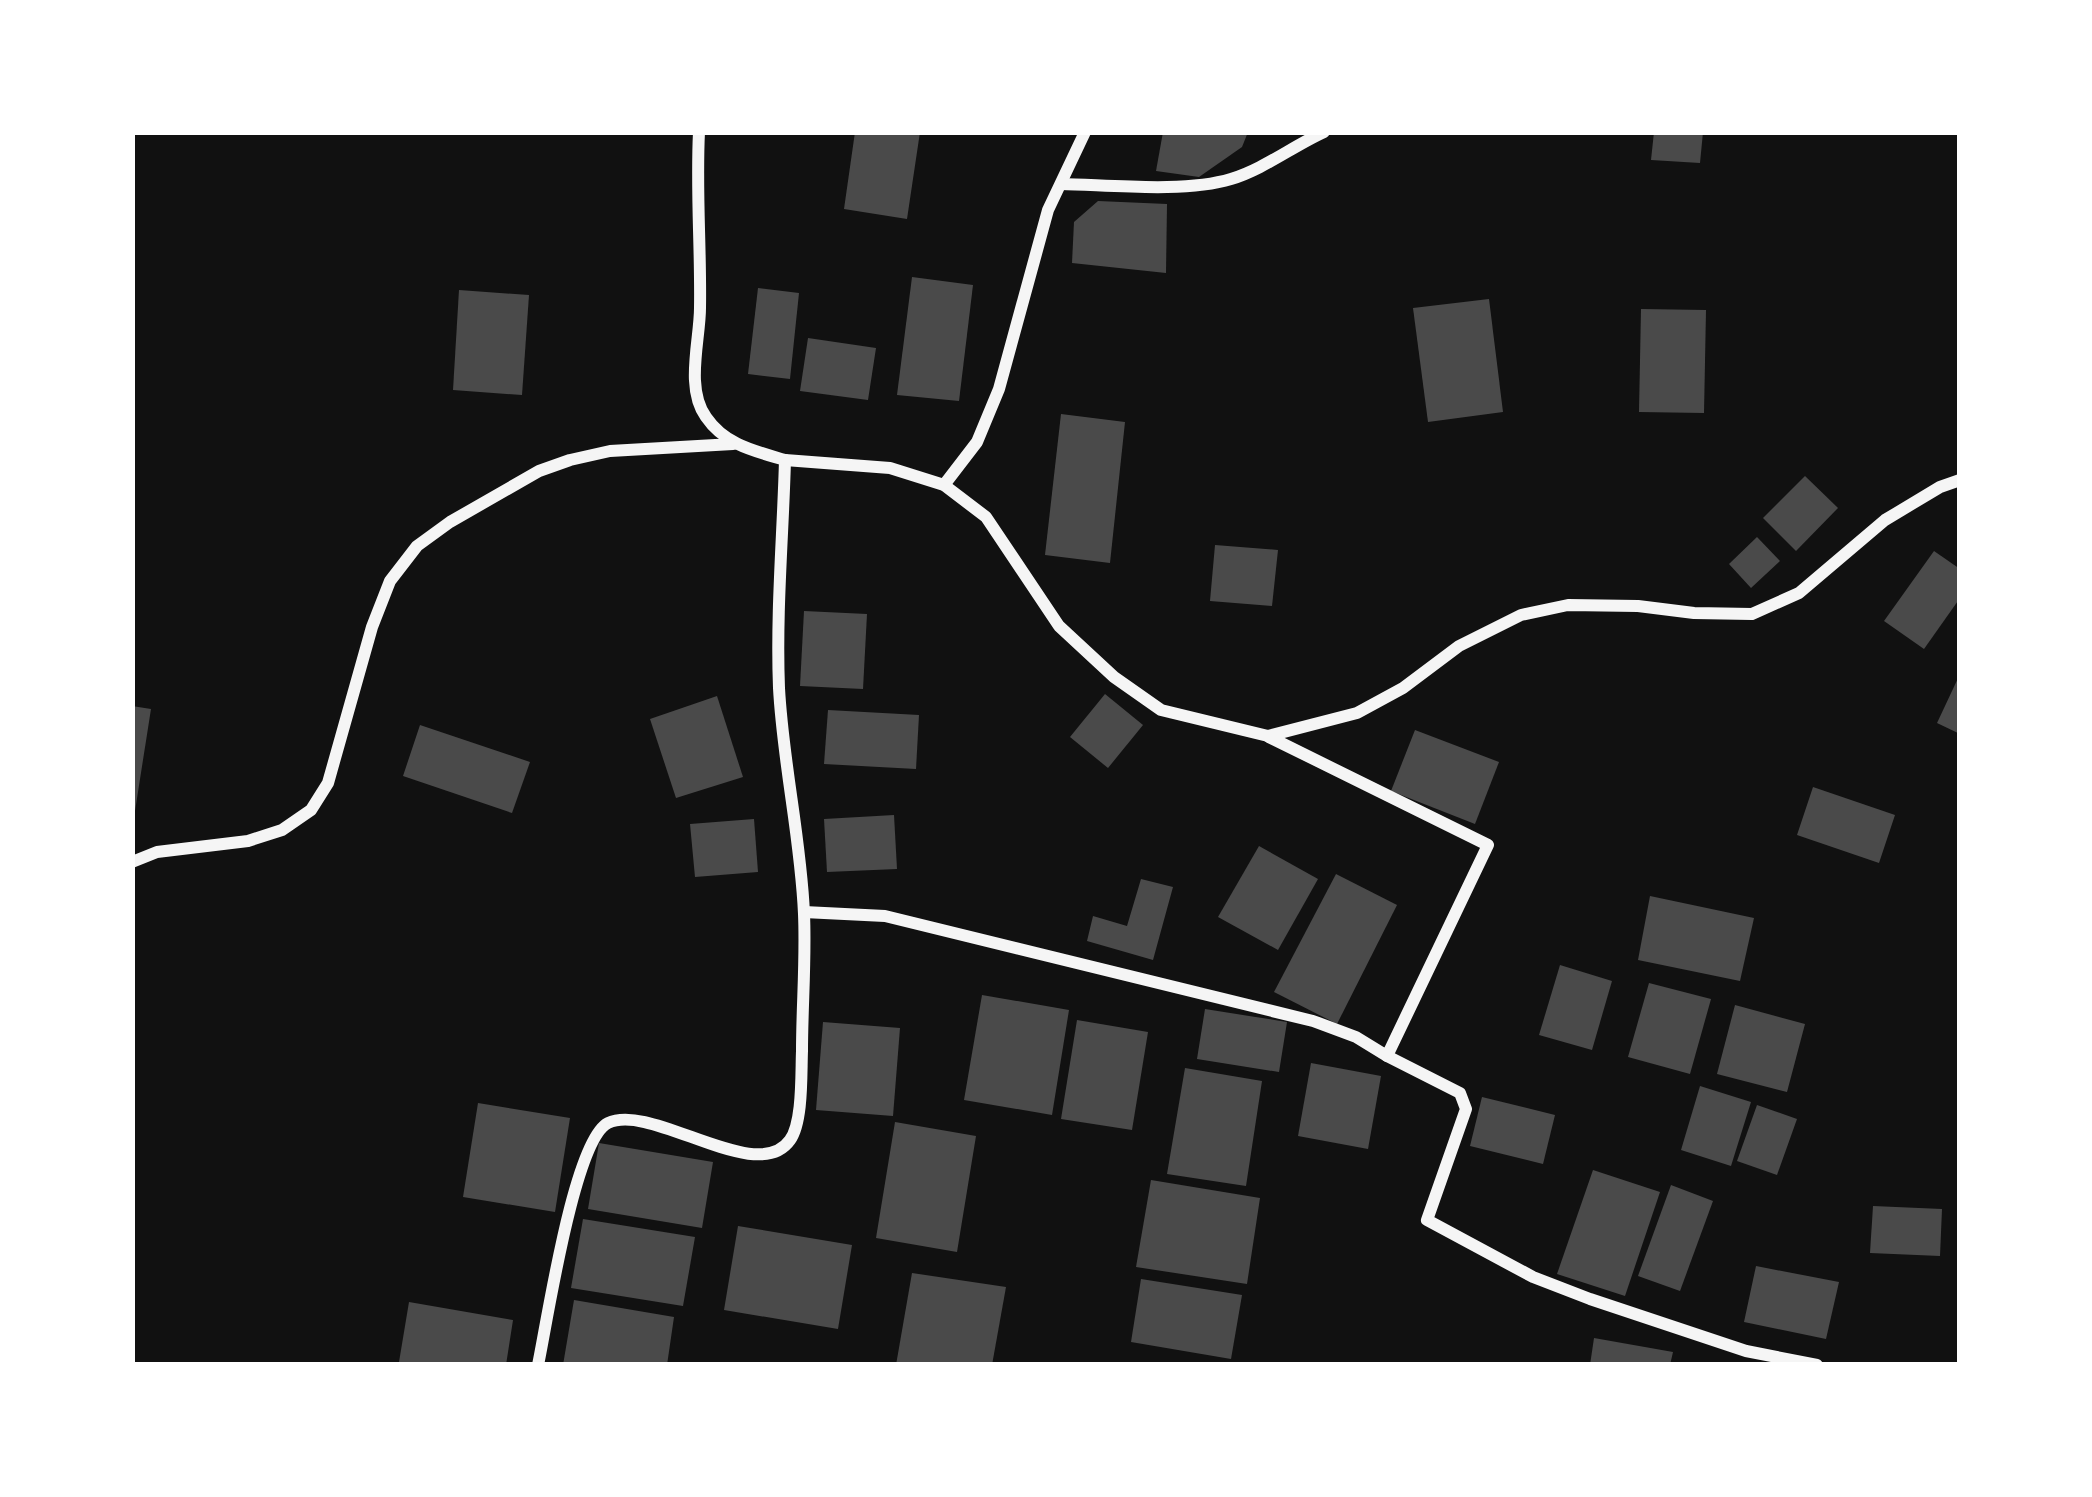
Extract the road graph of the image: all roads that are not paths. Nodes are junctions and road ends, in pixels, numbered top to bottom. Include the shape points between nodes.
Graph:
1 (699, 132) edge
2 (1085, 132) edge
3 (1324, 132) edge
4 (1061, 184) junction
5 (733, 444) junction
6 (785, 460) junction
7 (1960, 480) edge
8 (944, 484) junction
9 (1268, 736) junction
10 (132, 862) edge
11 (804, 912) junction
12 (1388, 1056) junction
13 (538, 1365) edge
14 (1817, 1365) edge

1 - 5 street via 698,401
2 - 4 street
3 - 4 street via 1226,181
4 - 8 street via 999,388 977,442
5 - 6 street
5 - 10 street via 570,460 450,522 390,580 328,783 311,810 248,841
6 - 8 street via 890,468
6 - 11 street via 779,686
7 - 9 street via 1885,520 1798,592 1752,614 1568,605 1521,615 1357,713
8 - 9 street via 986,517 1059,626 1114,677 1161,710
9 - 12 street via 1488,845
11 - 12 street via 885,916 962,933 1313,1021
11 - 13 street via 796,1131 786,1147 741,1154 630,1120 608,1123 578,1175
12 - 14 street via 1460,1094 1466,1109 1427,1220 1590,1299 1746,1351

